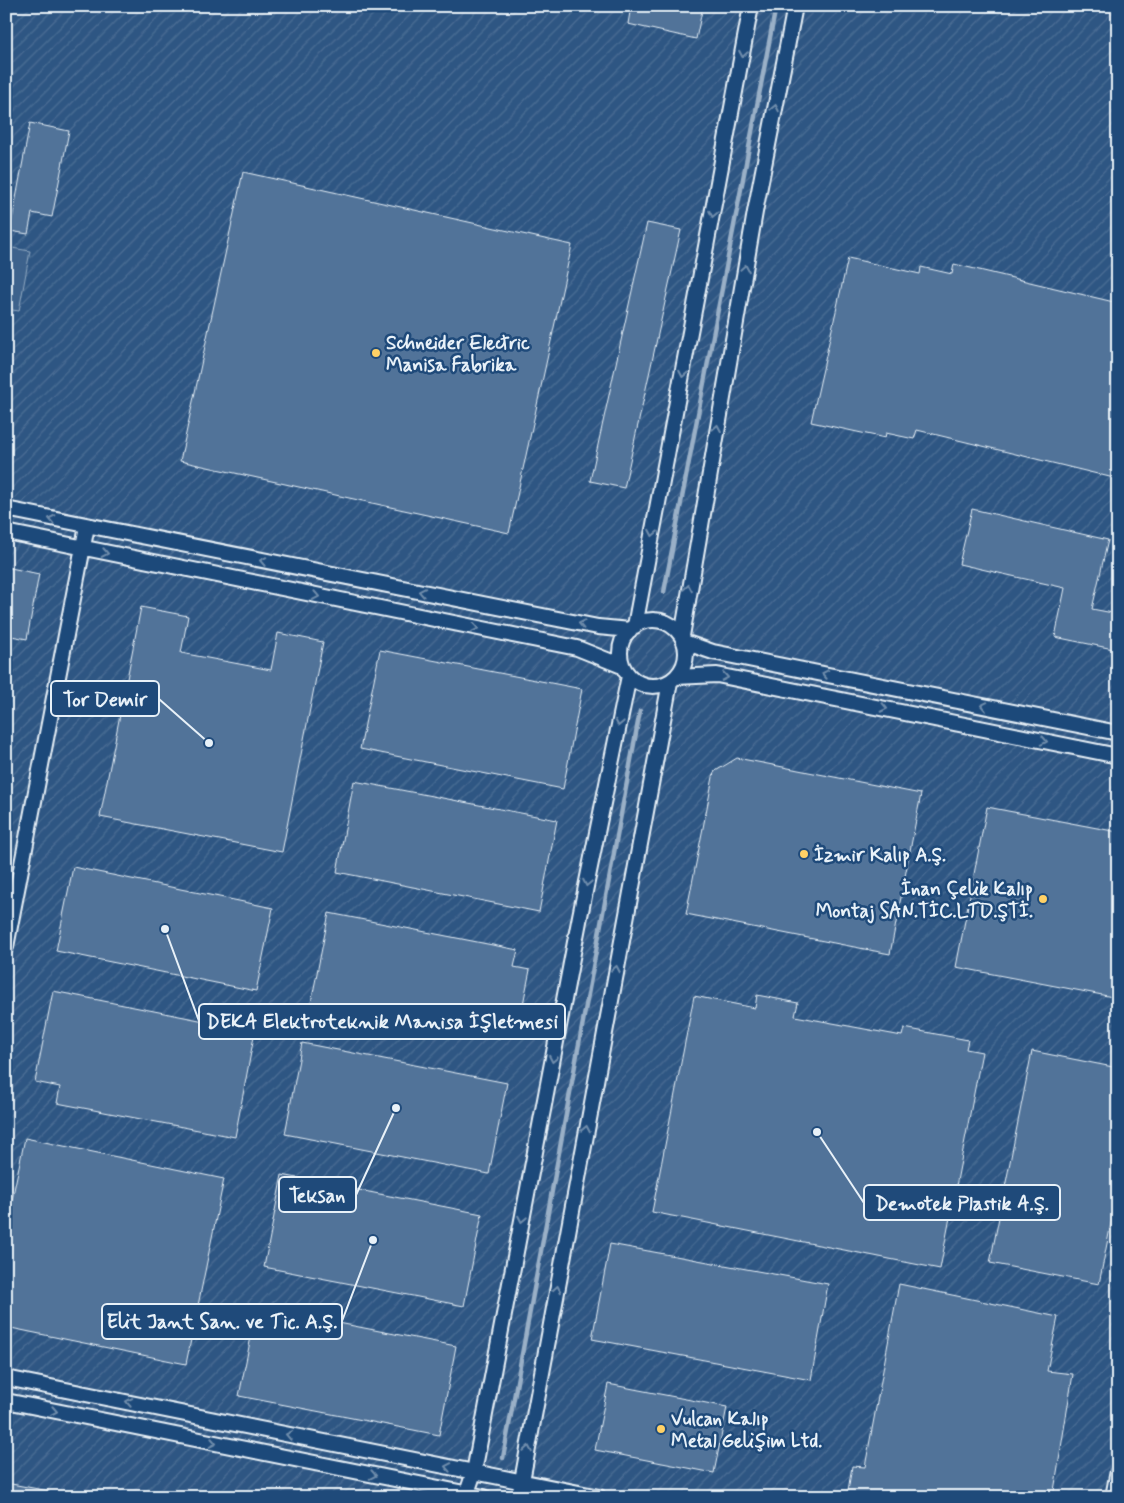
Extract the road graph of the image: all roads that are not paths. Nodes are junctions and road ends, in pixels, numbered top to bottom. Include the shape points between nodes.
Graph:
1 (751, 6) edge
2 (795, 6) edge
3 (6, 509) edge
4 (88, 526) junction
5 (6, 532) edge
6 (84, 549) junction
7 (633, 628) junction
8 (683, 639) junction
9 (625, 671) junction
10 (673, 680) junction
11 (1118, 733) edge
12 (1118, 756) edge
13 (6, 947) edge
14 (6, 1378) edge
15 (6, 1401) edge
16 (1118, 1471) edge
17 (474, 1472) junction
18 (522, 1480) junction
19 (467, 1493) junction
20 (484, 1497) edge
21 (520, 1497) edge
22 (599, 1497) edge
23 (1113, 1497) edge

1 -> 7 street
8 -> 2 street via 755,212
4 -> 3 street
4 - 6 street
7 -> 4 street via 598,627
5 - 6 street
6 -> 9 street via 577,648
6 - 13 street
7 - 8 street via 654,620 665,622
7 - 9 street via 621,644
8 - 10 street via 684,667
11 -> 8 street via 712,652
9 - 10 street via 638,683 648,686 659,686
9 -> 17 street
10 -> 12 street via 717,675
18 -> 10 street
17 -> 14 street
15 -> 19 street
16 - 23 street
17 - 18 street
17 - 19 street
18 - 21 street
18 - 22 street
19 - 20 street

